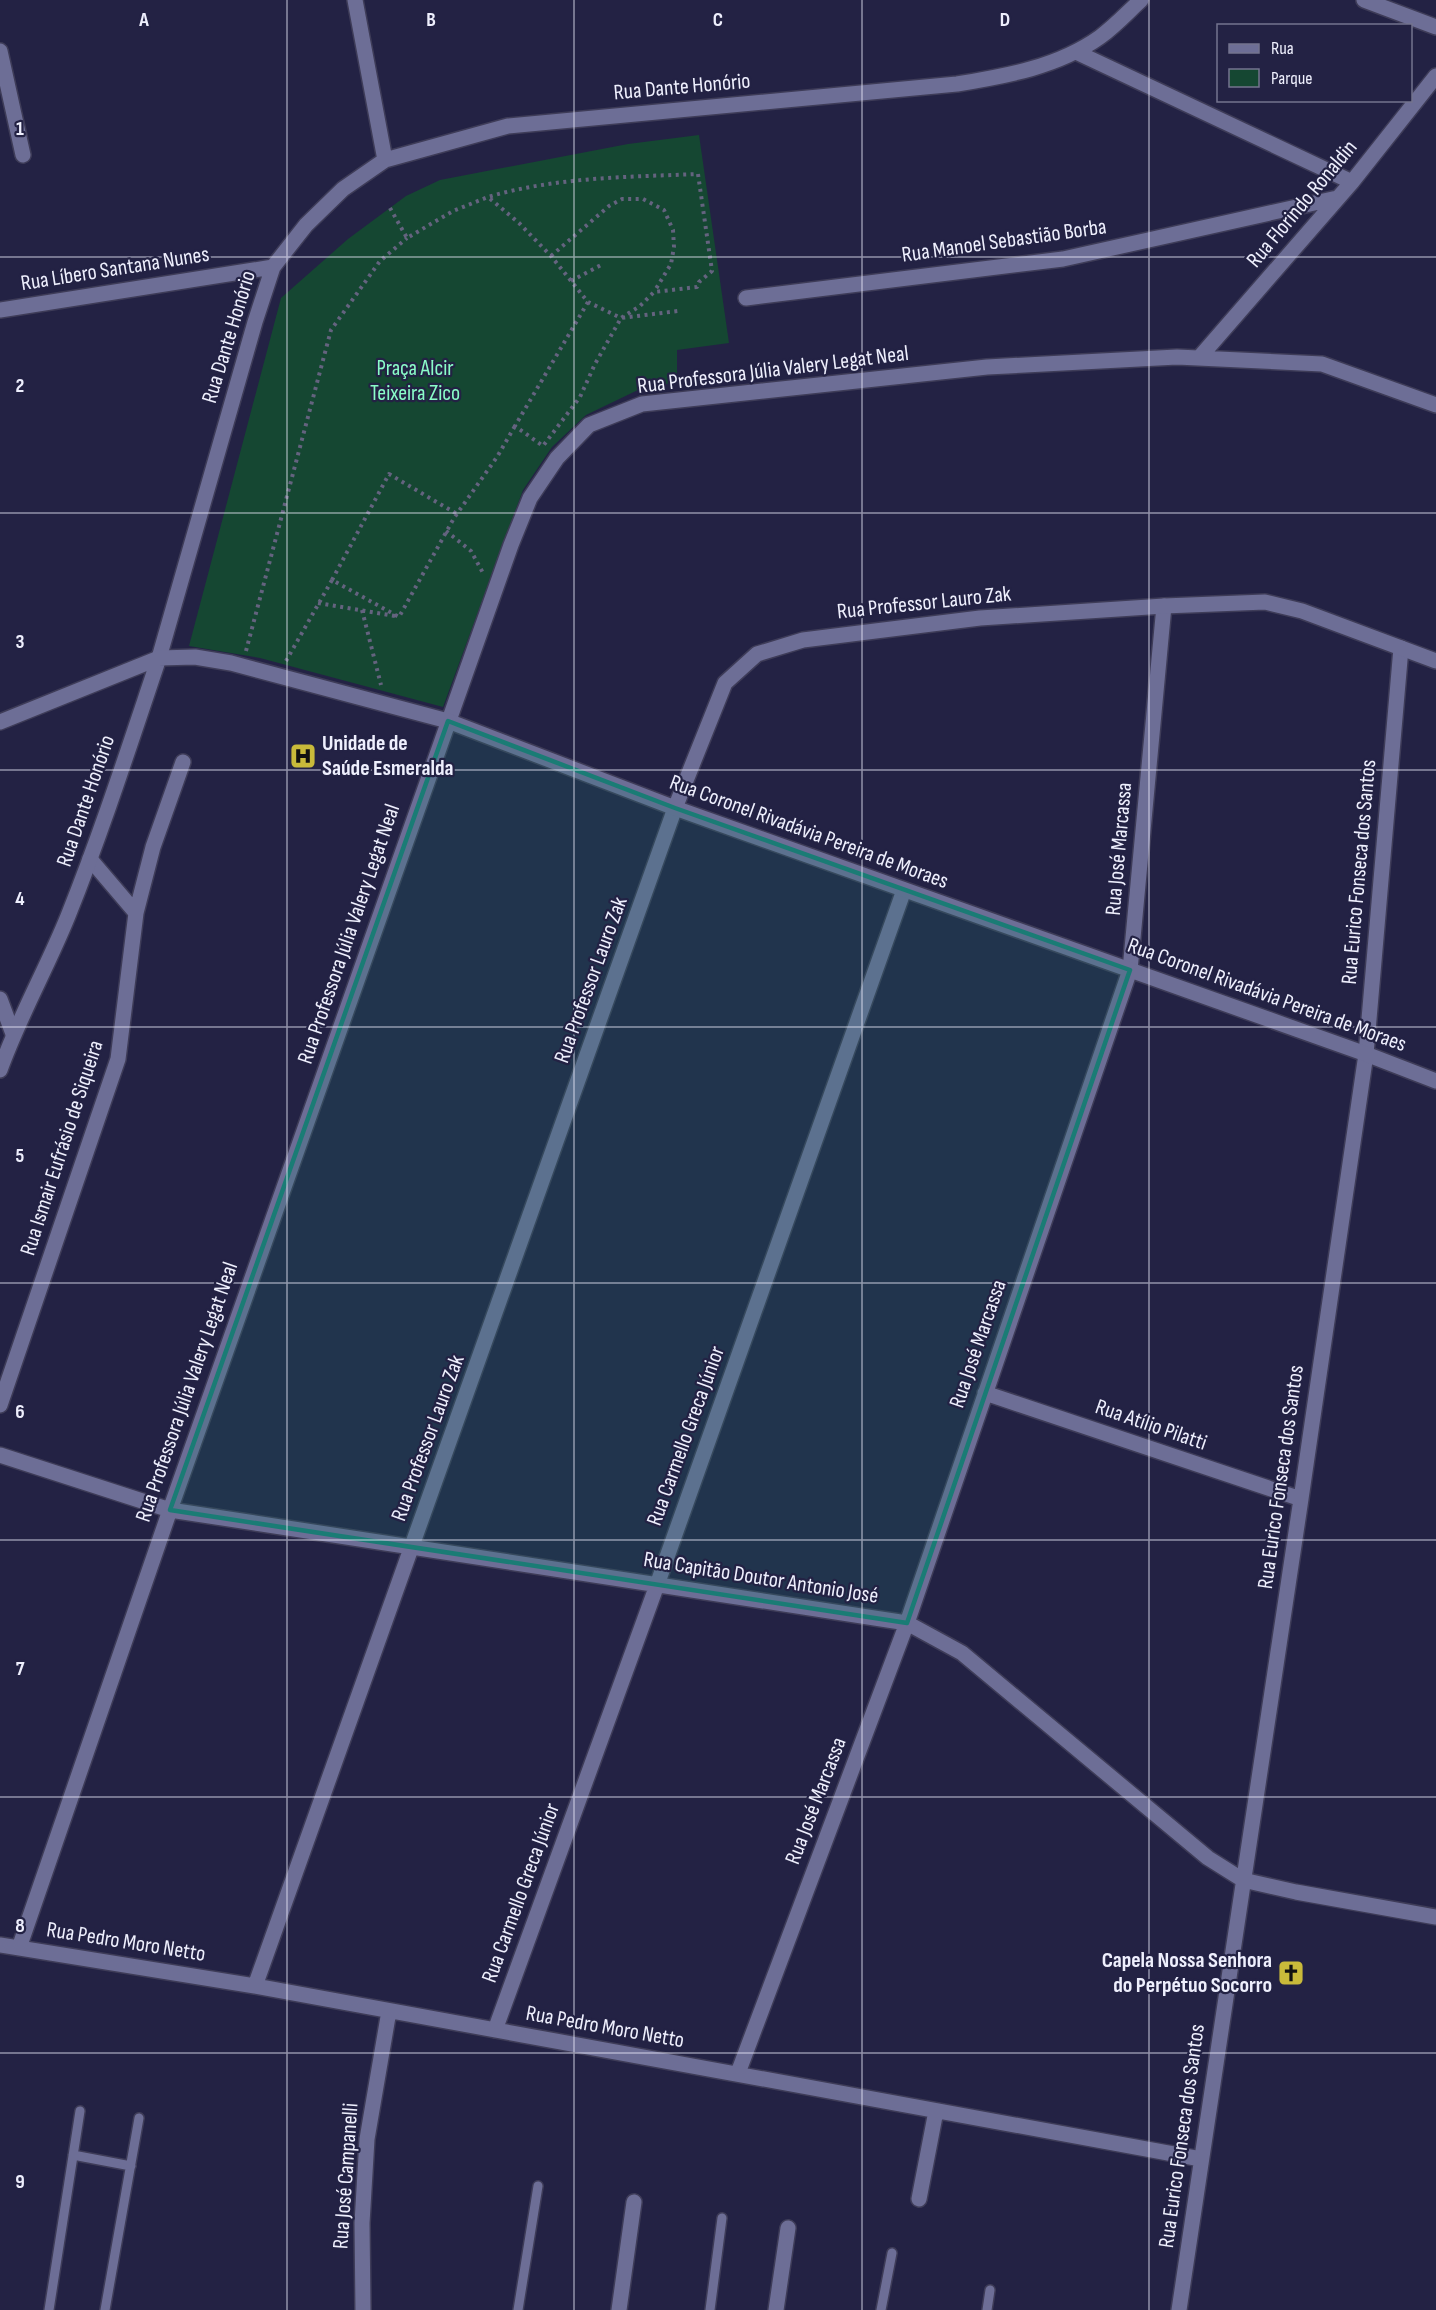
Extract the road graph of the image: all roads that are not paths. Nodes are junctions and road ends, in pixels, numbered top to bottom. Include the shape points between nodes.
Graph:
1 (355, 0) edge
2 (1141, 0) edge
3 (1364, 0) edge
4 (1436, 27) edge
5 (0, 51) edge
6 (1076, 52) junction
7 (1436, 76) edge
8 (23, 155) dead end
9 (385, 160) junction
10 (1352, 182) junction
11 (1337, 198) junction
12 (273, 267) junction
13 (746, 298) dead end
14 (0, 310) edge
15 (1199, 358) junction
16 (1436, 405) edge
17 (1164, 606) junction
18 (1401, 648) junction
19 (159, 658) junction
20 (1436, 661) edge
21 (448, 721) junction
22 (0, 722) edge
23 (183, 762) dead end
24 (675, 808) junction
25 (95, 864) junction
26 (904, 890) junction
27 (136, 913) junction
28 (1130, 970) junction
29 (0, 999) edge
30 (13, 1034) junction
31 (1366, 1054) junction
32 (0, 1070) edge
33 (1436, 1081) edge
34 (985, 1393) junction
35 (0, 1405) edge
36 (0, 1455) edge
37 (1301, 1499) junction
38 (170, 1510) junction
39 (413, 1547) junction
40 (657, 1585) junction
41 (907, 1623) junction
42 (1243, 1880) junction
43 (1436, 1917) edge
44 (0, 1945) edge
45 (19, 1948) junction
46 (255, 1986) junction
47 (389, 2011) junction
48 (495, 2030) junction
49 (738, 2073) junction
50 (80, 2110) dead end
51 (936, 2111) junction
52 (139, 2118) dead end
53 (73, 2155) junction
54 (1201, 2159) junction
55 (131, 2166) junction
56 (538, 2186) dead end
57 (919, 2199) dead end
58 (634, 2202) dead end
59 (722, 2218) dead end
60 (788, 2228) dead end
61 (892, 2253) dead end
62 (990, 2290) dead end
63 (49, 2310) edge
64 (105, 2310) edge
65 (363, 2310) edge
66 (518, 2310) edge
67 (619, 2310) edge
68 (710, 2310) edge
69 (776, 2310) edge
70 (881, 2310) edge
71 (987, 2310) edge
72 (1179, 2310) edge

1 - 9 street
2 - 6 street, Rua Dante Honório via 1101,36
3 - 4 street
5 - 8 street
6 - 9 street, Rua Dante Honório via 1005,76 957,84 508,126
6 - 10 street
7 - 10 street, Rua Florindo Ronaldin
9 - 12 street, Rua Dante Honório via 343,189 306,225
10 - 11 street, Rua Florindo Ronaldin
11 - 13 street, Rua Manoel Sebastião Borba via 1063,259
11 - 15 street, Rua Florindo Ronaldin
12 - 14 street, Rua Líbero Santana Nunes
12 - 19 street, Rua Dante Honório
15 - 16 street, Rua Professora Júlia Valery Legat Neal via 1322,364
15 - 21 street, Rua Professora Júlia Valery Legat Neal via 987,367 642,404 589,425 557,458 530,498
17 - 18 street, Rua Professor Lauro Zak via 1265,602 1302,611
17 - 24 street, Rua Professor Lauro Zak via 981,618 855,632 803,640 757,654 725,683
17 - 28 street, Rua José Marcassa
18 - 20 street, Rua Professor Lauro Zak
18 - 31 street, Rua Eurico Fonseca dos Santos
19 - 21 street, Rua Coronel Rivadávia Pereira de Moraes via 195,657 231,663
19 - 22 street
19 - 25 street, Rua Dante Honório
21 - 24 street, Rua Coronel Rivadávia Pereira de Moraes
21 - 38 street, Rua Professora Júlia Valery Legat Neal
23 - 27 street, Rua Ismair Eufrásio de Siqueira via 153,847
24 - 26 street, Rua Coronel Rivadávia Pereira de Moraes
24 - 39 street, Rua Professor Lauro Zak
25 - 27 street
25 - 30 street, Rua Dante Honório
26 - 28 street, Rua Coronel Rivadávia Pereira de Moraes
26 - 40 street, Rua Carmello Greca Júnior
27 - 35 street, Rua Ismair Eufrásio de Siqueira via 118,1059
28 - 31 street, Rua Coronel Rivadávia Pereira de Moraes
28 - 34 street, Rua José Marcassa
29 - 30 street
30 - 32 street, Rua Dante Honório
31 - 33 street, Rua Coronel Rivadávia Pereira de Moraes
31 - 37 street, Rua Eurico Fonseca dos Santos
34 - 37 street, Rua Atílio Pilatti
34 - 41 street, Rua José Marcassa
36 - 38 street, Rua Capitão Doutor Antonio José
37 - 42 street, Rua Eurico Fonseca dos Santos
38 - 39 street, Rua Capitão Doutor Antonio José
38 - 45 street, Rua Professora Júlia Valery Legat Neal
39 - 40 street, Rua Capitão Doutor Antonio José
39 - 46 street, Rua Professor Lauro Zak
40 - 41 street, Rua Capitão Doutor Antonio José
40 - 48 street, Rua Carmello Greca Júnior
41 - 42 street, Rua Capitão Doutor Antonio José via 962,1653 1208,1858
41 - 49 street, Rua José Marcassa
42 - 43 street, Rua Capitão Doutor Antonio José
42 - 54 street, Rua Eurico Fonseca dos Santos
44 - 45 street, Rua Pedro Moro Netto
45 - 46 street, Rua Pedro Moro Netto
46 - 47 street, Rua Pedro Moro Netto
47 - 48 street, Rua Pedro Moro Netto
47 - 65 street, Rua José Campanelli via 367,2139 362,2223
48 - 49 street, Rua Pedro Moro Netto
49 - 51 street, Rua Pedro Moro Netto
50 - 53 lane
51 - 54 street, Rua Pedro Moro Netto
51 - 57 street
52 - 55 lane
53 - 55 lane
53 - 63 lane
54 - 72 street, Rua Eurico Fonseca dos Santos
55 - 64 lane
56 - 66 lane
58 - 67 street
59 - 68 lane
60 - 69 street
61 - 70 lane
62 - 71 lane

